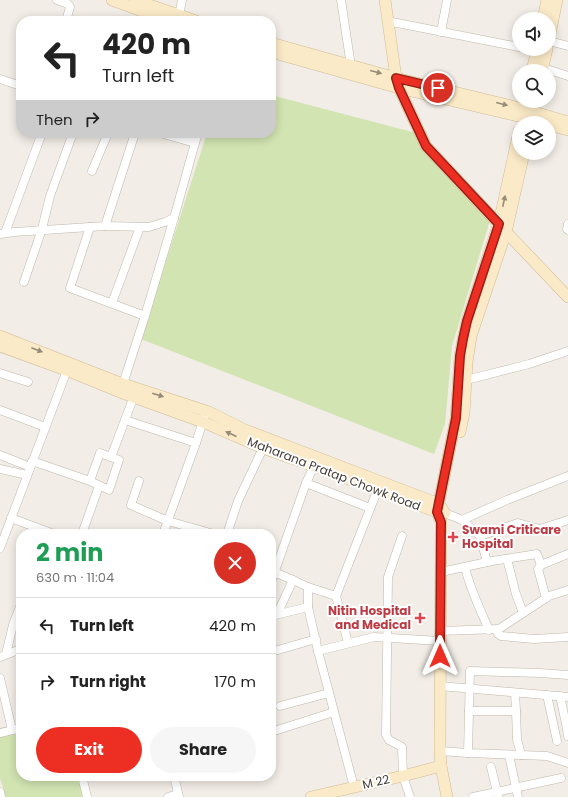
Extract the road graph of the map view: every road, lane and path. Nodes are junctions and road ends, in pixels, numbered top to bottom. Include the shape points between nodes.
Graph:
1 (57, 0) edge
2 (112, 0) edge
3 (135, 0) edge
4 (182, 0) edge
5 (340, 0) edge
6 (385, 0) edge
7 (447, 0) edge
8 (547, 0) edge
9 (557, 0) edge
10 (544, 12) edge
11 (555, 12) edge
12 (67, 16) edge
13 (147, 16) edge
14 (170, 16) edge
15 (175, 16) edge
16 (387, 21) junction
17 (441, 32) junction
18 (556, 42) edge
19 (276, 45) edge
20 (512, 46) edge
21 (568, 46) edge
22 (276, 53) edge
23 (351, 66) junction
24 (556, 73) edge
25 (568, 76) edge
26 (0, 79) edge
27 (397, 83) junction
28 (16, 84) edge
29 (530, 114) edge
30 (568, 122) edge
31 (556, 127) edge
32 (568, 130) edge
33 (40, 138) edge
34 (71, 138) edge
35 (106, 138) edge
36 (133, 138) edge
37 (178, 138) edge
38 (196, 138) edge
39 (195, 143) junction
40 (514, 160) edge
41 (522, 160) edge
42 (92, 171) dead end
43 (174, 218) junction
44 (568, 224) edge
45 (104, 226) junction
46 (90, 227) junction
47 (140, 227) junction
48 (502, 228) junction
49 (42, 230) junction
50 (568, 230) edge
51 (5, 231) edge
52 (24, 282) dead end
53 (567, 297) edge
54 (112, 304) junction
55 (145, 316) junction
56 (0, 336) edge
57 (0, 346) edge
58 (568, 351) edge
59 (68, 366) junction
60 (1, 374) edge
61 (466, 380) junction
62 (28, 382) dead end
63 (122, 388) junction
64 (134, 396) junction
65 (0, 410) edge
66 (205, 417) junction
67 (125, 420) junction
68 (45, 427) junction
69 (196, 443) junction
70 (263, 448) junction
71 (0, 456) edge
72 (111, 457) junction
73 (314, 466) junction
74 (30, 468) junction
75 (0, 469) edge
76 (568, 476) edge
77 (90, 481) junction
78 (139, 481) dead end
79 (306, 483) junction
80 (100, 486) junction
81 (379, 486) junction
82 (370, 508) junction
83 (441, 513) junction
84 (11, 518) junction
85 (462, 520) junction
86 (568, 520) edge
87 (168, 521) junction
88 (41, 529) edge
89 (84, 529) edge
90 (165, 529) edge
91 (196, 529) edge
92 (229, 529) edge
93 (402, 536) dead end
94 (480, 536) junction
95 (0, 548) edge
96 (568, 554) edge
97 (276, 556) edge
98 (507, 559) junction
99 (487, 562) junction
100 (541, 564) junction
101 (465, 567) junction
102 (441, 572) junction
103 (276, 573) edge
104 (293, 580) junction
105 (308, 587) junction
106 (568, 590) edge
107 (336, 596) junction
108 (546, 598) junction
109 (308, 607) junction
110 (276, 612) edge
111 (524, 613) junction
112 (276, 615) edge
113 (16, 617) edge
114 (493, 630) junction
115 (440, 636) junction
116 (388, 637) junction
117 (568, 637) edge
118 (316, 639) junction
119 (348, 643) junction
120 (16, 651) edge
121 (276, 651) edge
122 (318, 651) junction
123 (3, 655) edge
124 (568, 675) edge
125 (0, 678) edge
126 (440, 686) junction
127 (470, 688) junction
128 (515, 692) junction
129 (329, 693) junction
130 (548, 695) junction
131 (564, 697) edge
132 (280, 706) dead end
133 (469, 711) junction
134 (516, 711) junction
135 (334, 712) junction
136 (567, 724) edge
137 (16, 729) edge
138 (12, 730) junction
139 (276, 730) edge
140 (0, 733) edge
141 (568, 736) edge
142 (556, 741) dead end
143 (440, 751) junction
144 (468, 753) junction
145 (509, 754) junction
146 (521, 755) junction
147 (568, 763) edge
148 (441, 766) junction
149 (492, 767) dead end
150 (404, 776) junction
151 (562, 778) dead end
152 (83, 781) edge
153 (175, 781) edge
154 (354, 787) junction
155 (516, 788) junction
156 (0, 792) edge
157 (502, 794) edge
158 (178, 796) edge
159 (2, 797) edge
160 (87, 797) edge
161 (168, 797) edge
162 (312, 797) edge
163 (410, 797) edge
164 (447, 797) edge
165 (473, 797) edge
166 (518, 797) edge

1 - 12 street via 70,7
2 - 13 street
3 - 14 street
4 - 15 street
5 - 23 street
6 - 16 street
7 - 17 street
8 - 10 street
9 - 11 street
16 - 17 street
16 - 27 street
17 - 20 street
18 - 21 street
19 - 23 street
22 - 27 street
23 -> 27 street
24 - 25 street
26 - 28 street
27 - 29 street
27 - 48 street via 426,146
29 - 30 street
31 - 32 street
33 - 51 street
34 - 49 street via 50,196
35 - 42 street
36 - 45 street
37 - 39 street
38 - 39 street
39 - 43 street
48 -> 40 street
41 - 48 street
43 - 47 street via 149,227
43 - 55 street
44 - 50 street
45 - 46 street
45 - 47 street
46 - 49 street
46 - 54 street via 70,288
47 - 54 street
48 - 53 street
48 - 61 street via 471,336
48 - 83 street via 467,321 463,339 456,418
49 - 51 street
49 - 52 street
54 - 55 street
55 - 63 street
56 -> 59 street, Maharana Pratap Chowk Road
57 - 59 street, Maharana Pratap Chowk Road
58 - 61 street
59 - 63 street, Maharana Pratap Chowk Road
59 - 68 street
60 - 62 street
61 - 83 street via 464,414
63 - 64 street, Maharana Pratap Chowk Road
63 -> 66 street, Maharana Pratap Chowk Road
64 - 66 street, Maharana Pratap Chowk Road
64 - 67 street
65 - 68 street
66 - 69 street
70 -> 66 street, Maharana Pratap Chowk Road
66 - 81 street, Maharana Pratap Chowk Road via 245,430
67 - 69 street
67 - 72 street
68 - 74 street
69 - 87 street
70 - 73 street, Maharana Pratap Chowk Road
70 - 92 street via 238,501
71 - 74 street
72 - 77 street via 100,453
72 - 80 street via 119,460 109,490
73 - 79 street
73 - 81 street, Maharana Pratap Chowk Road
74 - 75 street
74 - 77 street
74 - 84 street
76 - 85 street
77 - 80 street
78 - 87 street via 131,505
79 - 82 street
79 - 97 street
80 - 89 street
81 - 82 street
81 - 83 street, Maharana Pratap Chowk Road
82 - 107 street
83 - 85 street
83 - 102 street
84 - 88 street
84 - 95 street
85 - 94 street
86 - 94 street via 540,529 518,523
87 - 90 street
87 - 91 street
93 - 116 street via 388,577
94 - 99 street
96 - 100 street
98 - 99 street
98 - 100 street via 537,554
98 - 111 street
99 - 101 street
100 - 108 street via 538,569
101 - 102 street
101 - 114 street via 476,600
102 - 115 street
103 - 104 street
104 - 105 street
104 - 110 street
105 - 107 street
105 - 109 street
106 - 108 street
107 - 119 street
108 - 111 street
109 - 112 street
109 - 118 street
111 - 114 street via 499,629
113 - 123 street
114 - 115 street
114 - 117 street via 501,636 534,639
115 - 116 street
115 - 126 street
116 - 119 street via 374,637
116 - 150 street via 386,735 389,740 402,747
118 - 121 street
118 - 122 street
119 - 122 street
120 - 123 street
122 - 129 street
124 - 127 street via 470,671
125 - 138 street
126 - 127 street
126 - 143 street
127 - 128 street
127 - 133 street
128 - 130 street
128 - 134 street
129 - 132 street
129 - 135 street
130 - 131 street
130 - 142 street
131 - 136 street
133 - 134 street
133 - 144 street
134 - 146 street via 517,739
135 - 139 street
135 - 154 street
136 - 141 street
137 - 138 street
138 - 140 street
143 - 144 street
143 - 148 street
144 - 145 street
145 - 146 street
145 - 155 street
146 - 147 street via 547,756
148 - 150 street, M 22
148 - 164 street
149 - 157 street
150 - 154 street, M 22
150 - 163 street
151 - 155 street
152 - 160 street
153 - 158 street
154 - 162 street, M 22
155 - 157 street
155 - 166 street
156 - 159 street
157 - 165 street
158 - 161 street

